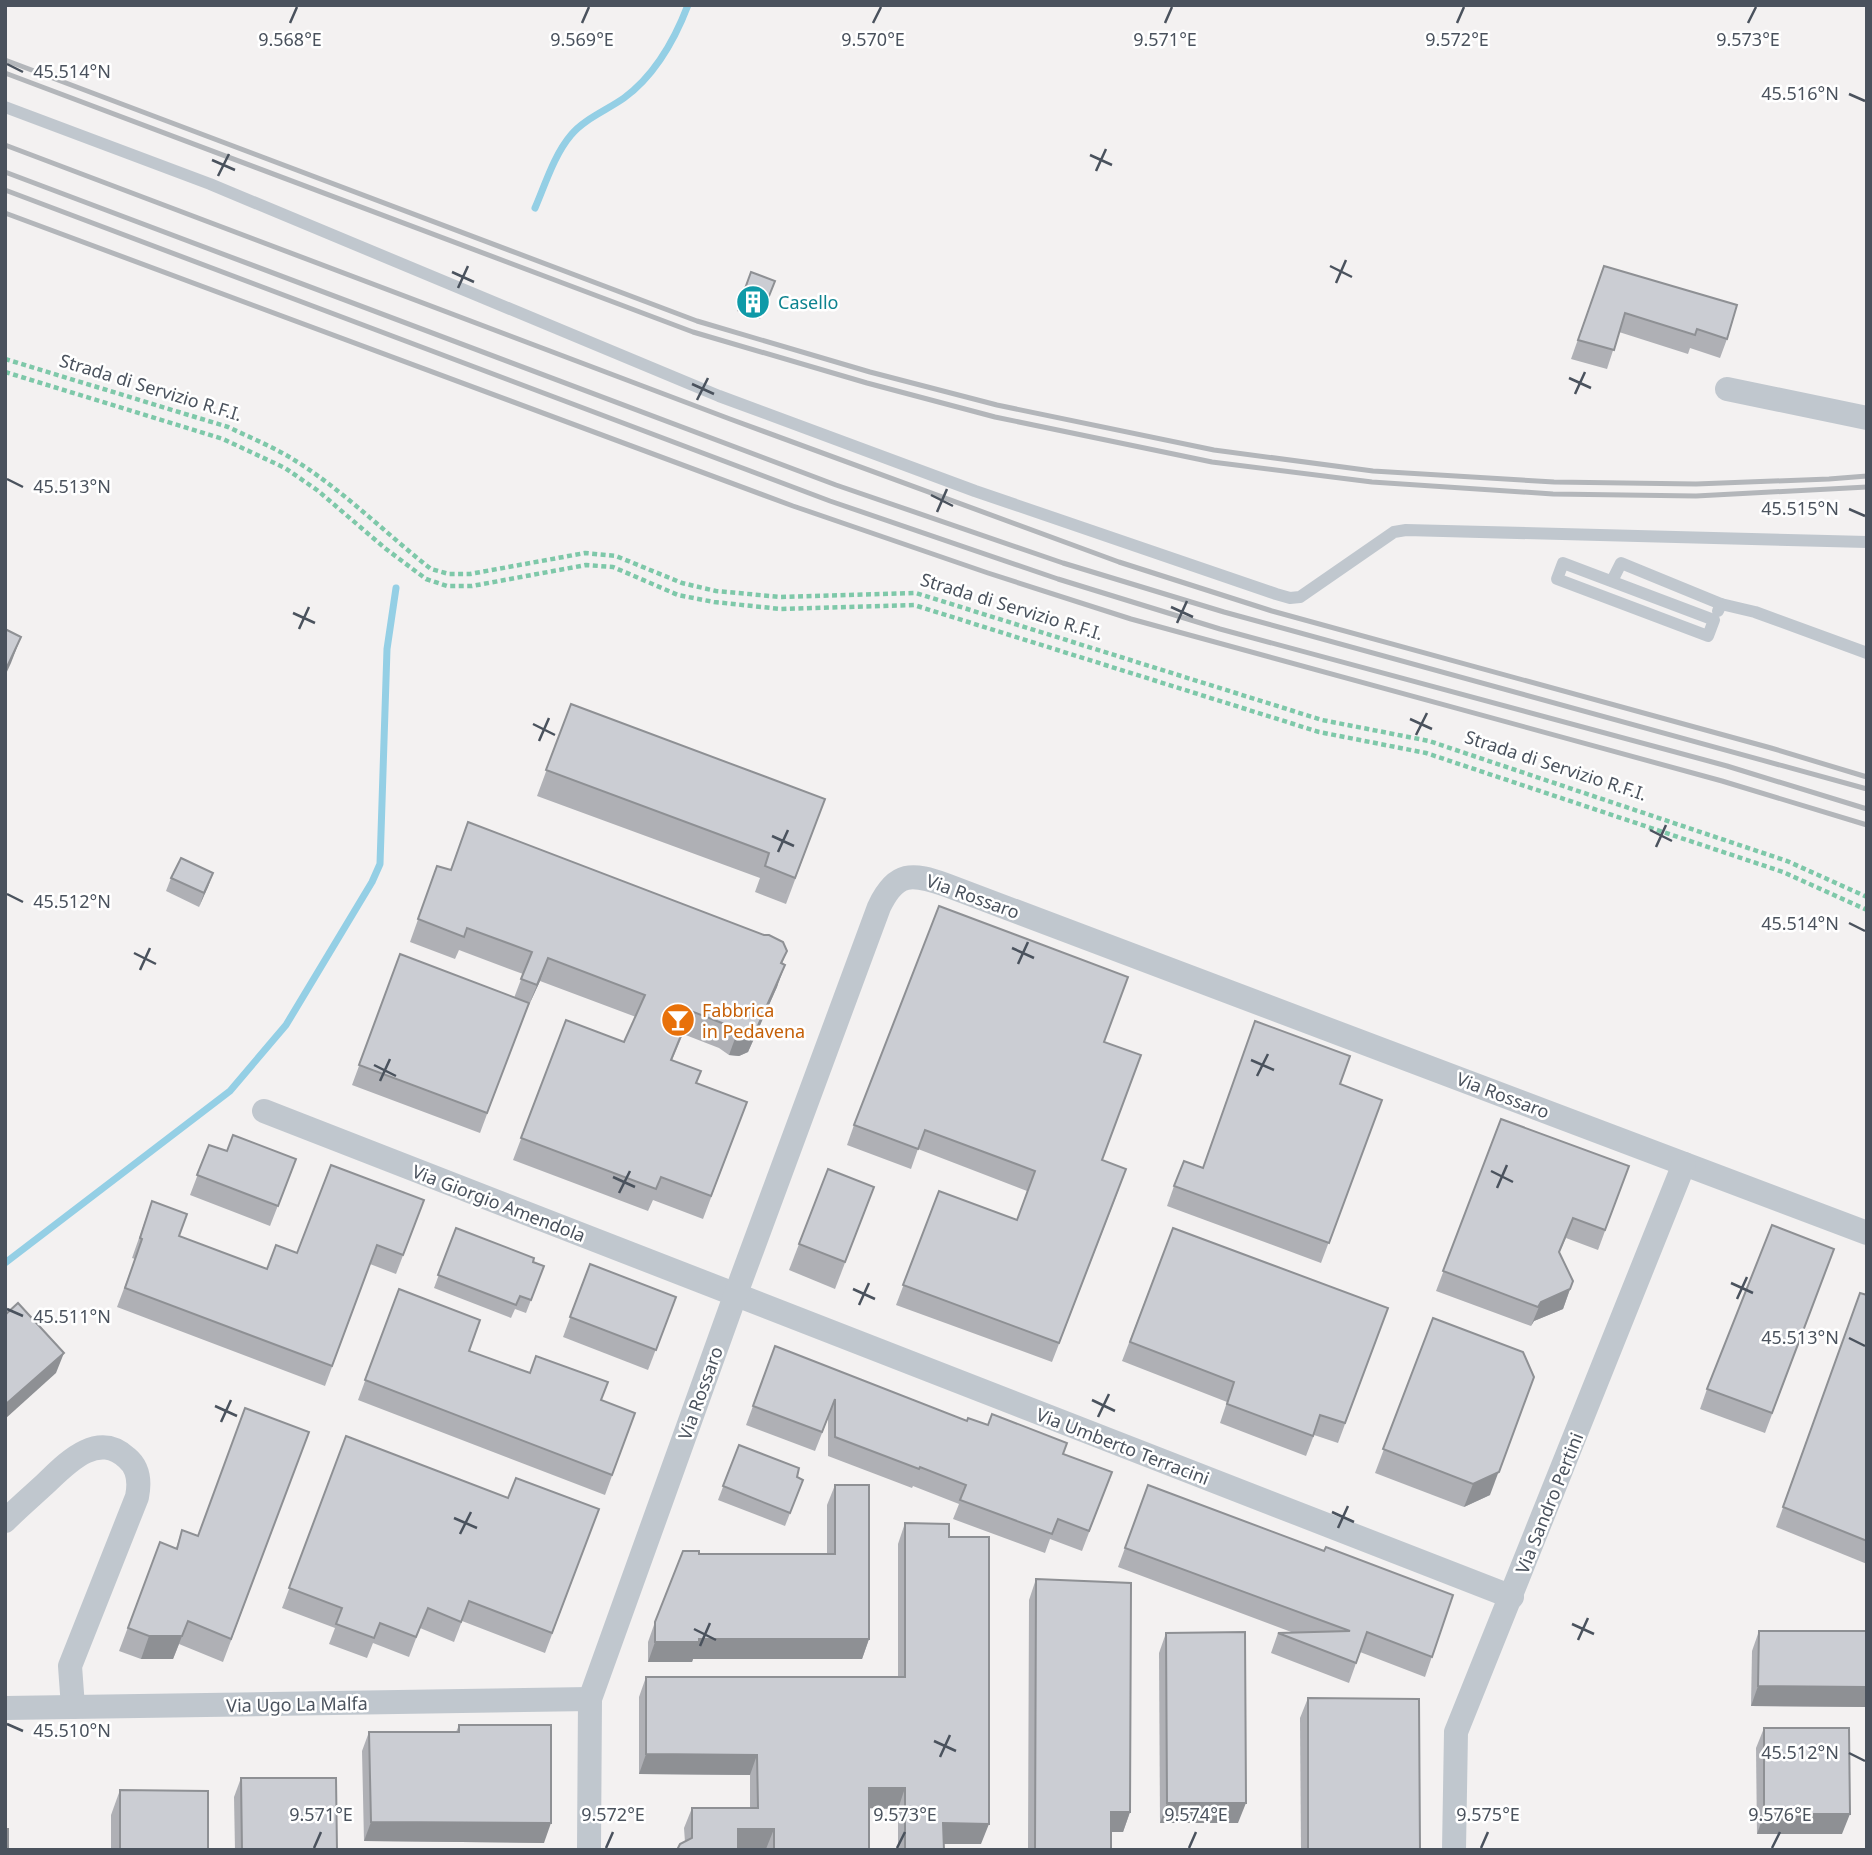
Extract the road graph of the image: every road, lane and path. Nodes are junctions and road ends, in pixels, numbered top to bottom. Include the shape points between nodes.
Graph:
1 (5, 107) edge
2 (5, 359) edge
3 (5, 372) edge
4 (1727, 389) dead end
5 (1867, 418) edge
6 (1867, 542) edge
7 (1612, 581) junction
8 (1721, 604) junction
9 (1714, 620) junction
10 (1867, 653) edge
11 (1867, 897) edge
12 (1867, 910) edge
13 (264, 1111) dead end
14 (1684, 1164) junction
15 (1867, 1233) edge
16 (735, 1296) junction
17 (5, 1521) edge
18 (1512, 1597) junction
19 (590, 1699) junction
20 (5, 1707) edge
21 (73, 1707) junction
22 (589, 1850) edge
23 (1454, 1850) edge

1 - 6 lane via 223,190 719,396 975,491 1290,598 1300,597 1394,532 1406,530
2 - 11 path, Strada di Servizio R.F.I. via 228,427 261,442 324,481 431,569 470,574 585,553 616,556 682,583 716,591 781,597 916,593 1322,720 1429,741 1787,861
3 - 12 path via 256,453 317,490 426,579 447,586 472,586 586,565 612,568 678,595 714,602 781,609 914,605 1319,732 1426,753 1783,872
4 - 5 street
7 - 8 lane via 1620,563
7 - 9 lane
7 - 9 lane via 1563,563 1557,579 1708,636
8 - 9 lane
8 - 10 lane
13 - 16 street, Via Giorgio Amendola
14 - 15 street, Via Rossaro
14 - 16 street, Via Rossaro via 946,885 910,877 892,885 879,907
14 - 18 street, Via Sandro Pertini
16 - 18 street, Via Umberto Terracini
16 - 19 street, Via Rossaro
17 - 21 street via 74,1456 90,1449 118,1451 138,1474 137,1497 70,1666
18 - 23 street, Via Sandro Pertini via 1456,1732
19 - 21 street, Via Ugo La Malfa
19 - 22 street, Via Rossaro
20 - 21 street, Via Ugo La Malfa

